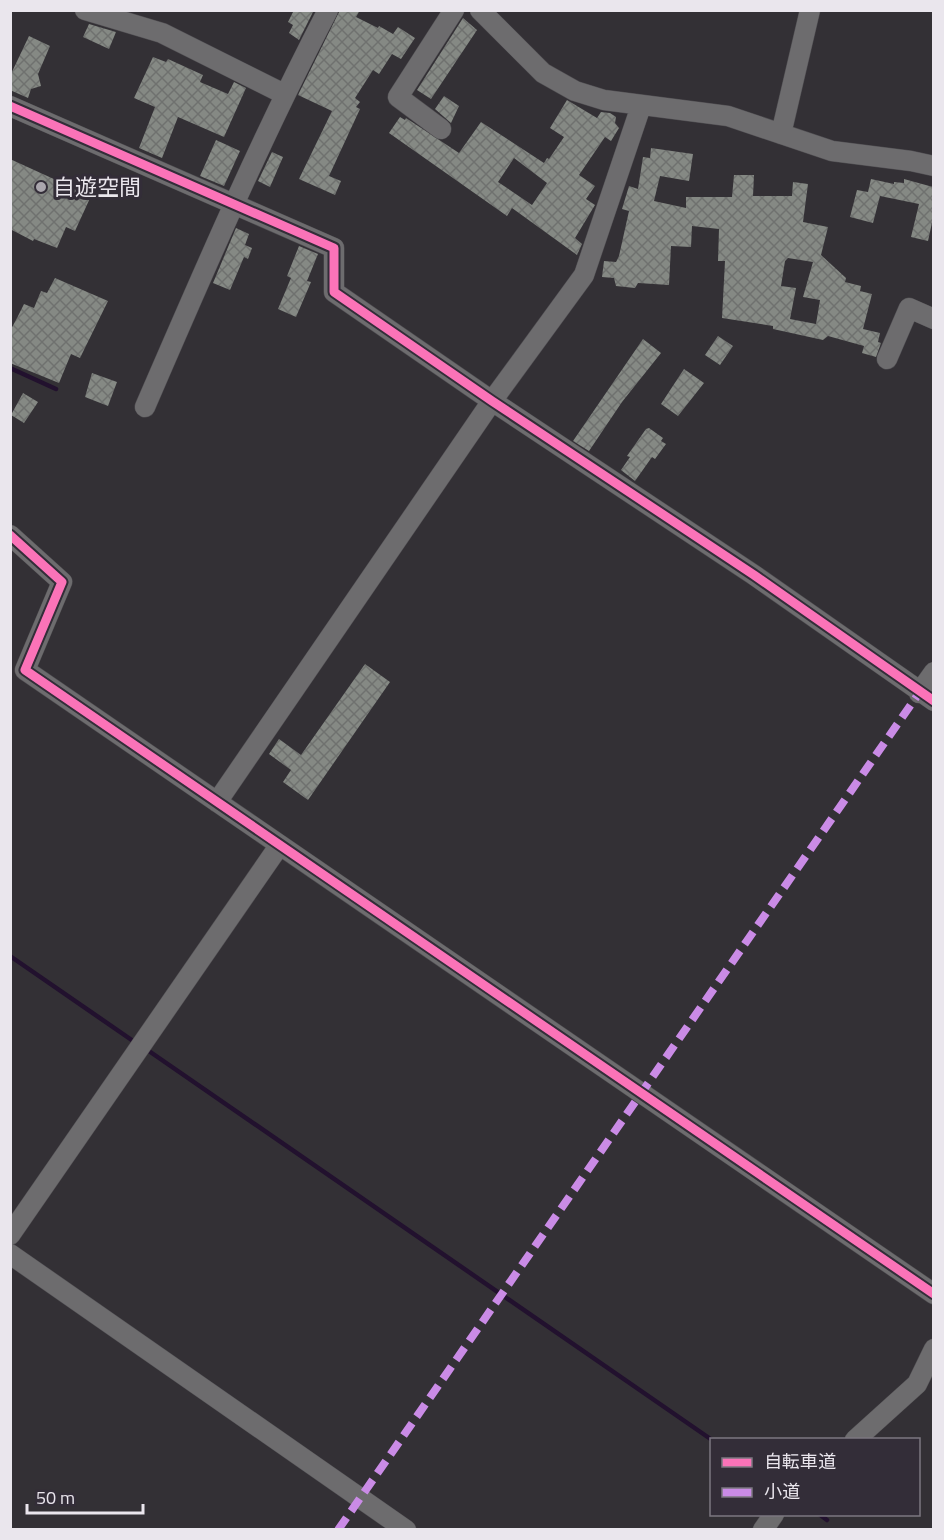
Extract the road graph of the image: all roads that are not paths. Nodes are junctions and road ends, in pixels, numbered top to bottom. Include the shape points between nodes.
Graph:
1 (85, 10) edge
2 (327, 10) edge
3 (454, 10) edge
4 (480, 10) edge
5 (810, 10) edge
6 (284, 94) junction
7 (10, 106) edge
8 (641, 106) junction
9 (441, 129) dead end
10 (780, 134) junction
11 (933, 166) edge
12 (233, 203) junction
13 (933, 319) edge
14 (887, 359) dead end
15 (492, 401) junction
16 (146, 407) dead end
17 (10, 535) edge
18 (933, 672) edge
19 (926, 697) edge
20 (217, 802) junction
21 (279, 846) junction
22 (10, 1235) edge
23 (10, 1254) edge
24 (933, 1294) edge
25 (933, 1349) edge
26 (857, 1438) edge
27 (773, 1516) edge
28 (406, 1530) edge
29 (763, 1530) edge

1 - 6 street via 162,33
2 - 6 street
3 - 9 street via 398,97
4 - 8 street via 543,73 575,91
5 - 10 street
6 - 12 street
7 - 12 street
8 - 10 street via 728,116
8 - 15 street via 584,275
10 - 11 street via 832,151
12 - 15 street via 334,248 334,292
12 - 16 street
13 - 14 street via 909,308
15 - 19 street via 754,575
15 - 20 street
17 - 20 street via 62,582 25,670
18 - 19 street
20 - 21 street
21 - 22 street
21 - 24 street
23 - 28 street
25 - 26 street via 916,1384
27 - 29 street

